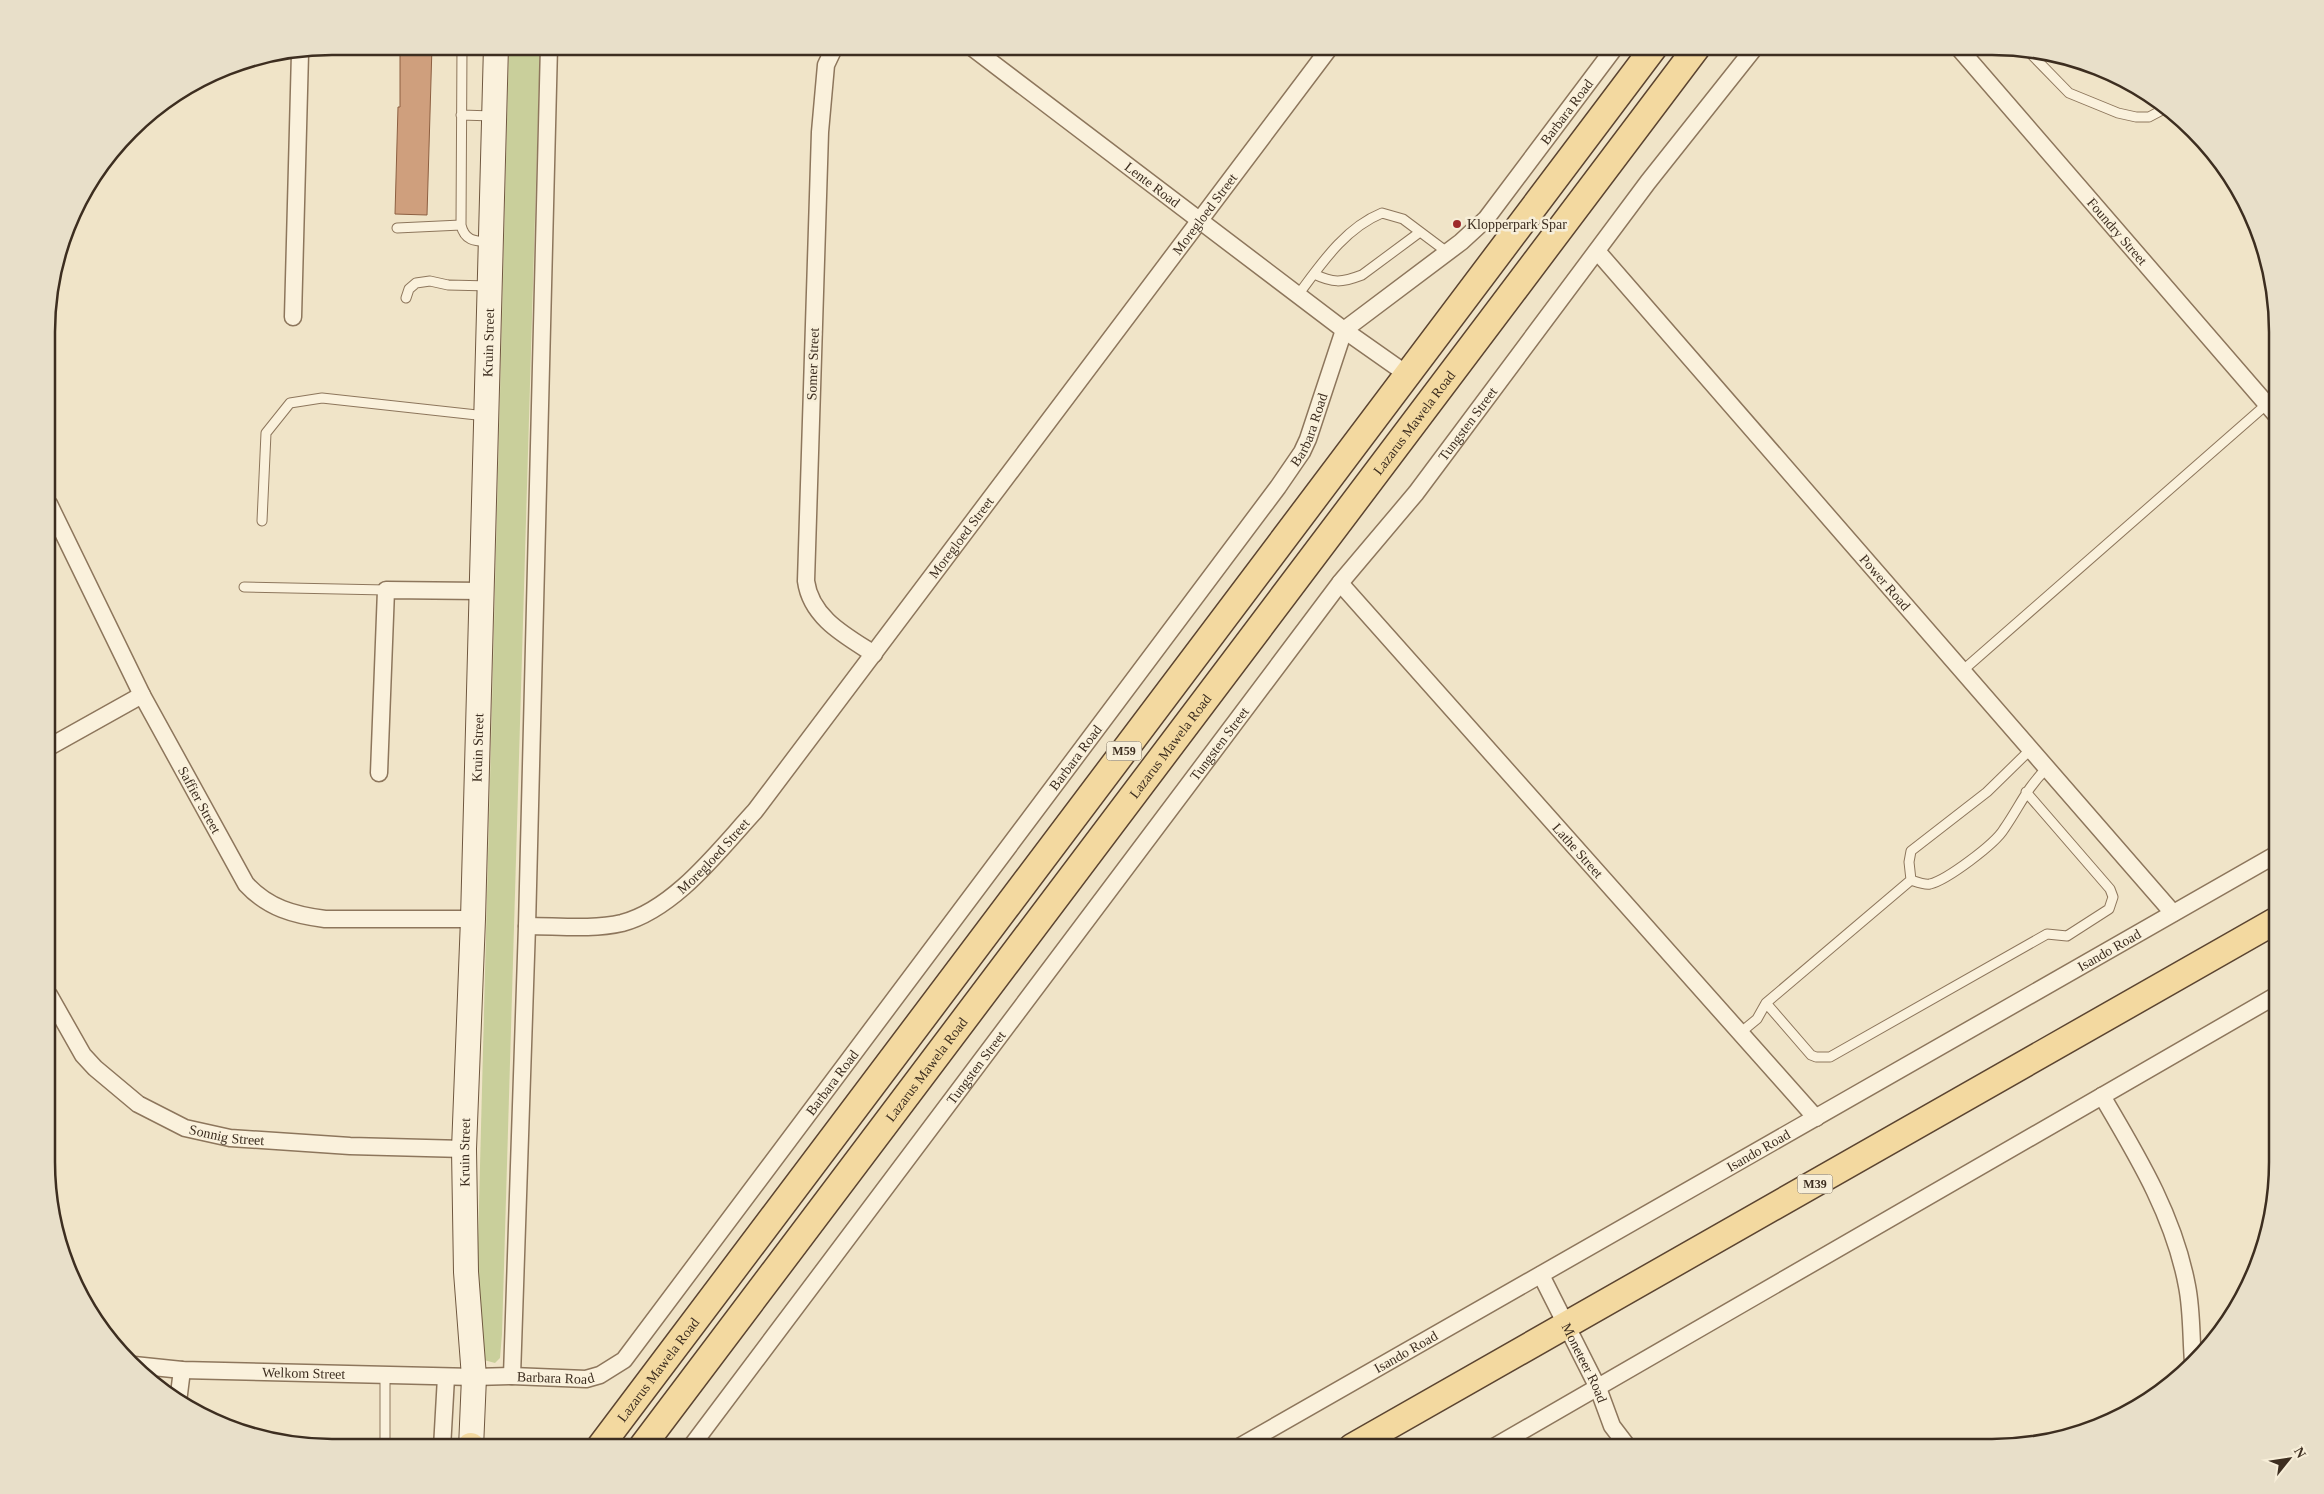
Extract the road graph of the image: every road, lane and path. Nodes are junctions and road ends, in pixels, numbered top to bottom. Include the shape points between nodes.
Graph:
1 (462, 55) edge
2 (496, 55) edge
3 (549, 55) edge
4 (831, 55) edge
5 (982, 55) edge
6 (1324, 55) edge
7 (1609, 55) edge
8 (1648, 55) edge
9 (1691, 55) edge
10 (1749, 55) edge
11 (1965, 55) edge
12 (300, 57) edge
13 (2035, 58) edge
14 (2160, 111) edge
15 (461, 115) junction
16 (495, 116) junction
17 (1201, 221) junction
18 (461, 225) junction
19 (397, 228) dead end
20 (1420, 232) junction
21 (491, 242) junction
22 (1597, 251) junction
23 (1447, 252) junction
24 (1314, 274) junction
25 (490, 286) junction
26 (1298, 294) junction
27 (406, 298) dead end
28 (1502, 308) junction
29 (293, 317) dead end
30 (1344, 330) junction
31 (1408, 375) junction
32 (2269, 407) edge
33 (2269, 413) edge
34 (486, 416) junction
35 (55, 516) edge
36 (262, 521) dead end
37 (1340, 583) junction
38 (244, 587) dead end
39 (386, 590) junction
40 (482, 592) junction
41 (874, 654) junction
42 (1961, 672) junction
43 (142, 695) junction
44 (55, 744) edge
45 (2030, 750) junction
46 (2046, 769) junction
47 (379, 773) dead end
48 (2026, 792) junction
49 (2269, 859) edge
50 (1911, 880) junction
51 (2173, 913) junction
52 (473, 919) junction
53 (2269, 925) edge
54 (527, 926) junction
55 (2269, 1000) edge
56 (1766, 1003) junction
57 (55, 1006) edge
58 (1740, 1033) junction
59 (2102, 1096) junction
60 (1816, 1118) junction
61 (464, 1149) junction
62 (1541, 1275) junction
63 (1567, 1325) junction
64 (2192, 1353) edge
65 (145, 1366) edge
66 (182, 1370) junction
67 (385, 1375) junction
68 (446, 1376) junction
69 (512, 1376) junction
70 (474, 1377) junction
71 (1598, 1388) junction
72 (179, 1393) edge
73 (385, 1439) edge
74 (442, 1439) edge
75 (471, 1439) edge
76 (606, 1439) edge
77 (648, 1439) edge
78 (697, 1439) edge
79 (1253, 1439) edge
80 (1366, 1439) edge
81 (1508, 1439) edge
82 (1622, 1439) edge

1 - 15 lane
2 - 16 main road, Kruin Street
3 - 54 street
4 - 41 street, Somer Street via 826,65 820,132 806,581 807,590 823,617
5 - 17 street, Lente Road
6 - 17 street, Moregloed Street
7 - 23 street, Barbara Road via 1494,208 1475,230
8 - 31 main road, Lazarus Mawela Road / M59
9 - 28 main road, Lazarus Mawela Road / M59
10 - 22 street, Tungsten Street
11 - 32 street, Foundry Street
12 - 29 street
13 - 14 lane via 2069,92 2136,118 2149,117
15 - 16 lane
15 - 18 lane
16 - 21 main road, Kruin Street
17 - 26 street, Lente Road
17 - 41 street, Moregloed Street
18 - 19 lane
18 - 21 lane via 470,240
20 - 23 lane
20 - 24 lane via 1352,279 1330,281
20 - 24 lane via 1403,220 1382,213 1347,235
21 - 25 main road, Kruin Street
22 - 37 street, Tungsten Street via 1416,493
22 - 42 street, Power Road
23 - 30 street, Barbara Road
24 - 26 lane
25 - 27 lane via 423,282 409,289
25 - 34 main road, Kruin Street
26 - 30 street, Lente Road
28 - 31 main road via 1447,358 1433,367
28 - 77 main road, Lazarus Mawela Road / M59
30 - 31 street, Lente Road
30 - 69 street, Barbara Road via 1308,439 1278,487 624,1360 600,1375 586,1379
31 - 76 main road, Lazarus Mawela Road / M59
33 - 42 lane
34 - 36 lane via 322,398 290,403 266,433
34 - 40 main road, Kruin Street
35 - 43 street, Saffier Street
37 - 58 street, Lathe Street
37 - 78 street, Tungsten Street
38 - 39 lane
39 - 40 street
39 - 47 street
40 - 52 main road, Kruin Street
41 - 54 street, Moregloed Street via 755,811 672,896 652,911 615,924
42 - 45 street, Power Road
43 - 44 street
43 - 52 street, Saffier Street via 246,884 267,903 290,912 325,919
45 - 46 street, Power Road
45 - 50 lane via 1987,792 1912,851 1909,862
46 - 48 lane
46 - 51 street, Power Road
48 - 50 lane via 2004,830 1983,851 1932,883
48 - 56 lane via 2110,889 2113,897 2109,909 2067,936 2048,934 1830,1057 1811,1055
49 - 51 street, Isando Road
50 - 56 lane
51 - 60 street, Isando Road
52 - 61 main road, Kruin Street
53 - 63 main road, M39
54 - 69 street
55 - 59 street
56 - 58 lane via 1756,1019
57 - 61 street, Sonnig Street via 83,1055 95,1068 138,1104 185,1128 230,1138
58 - 60 street, Lathe Street
59 - 64 street via 2145,1169 2171,1230 2188,1288
59 - 71 street
60 - 62 street, Isando Road
61 - 70 main road, Kruin Street via 466,1272
62 - 63 street, Moneteer Road
62 - 79 street, Isando Road
63 - 71 street, Moneteer Road
63 - 80 main road, M39
65 - 66 street, Welkom Street
66 - 67 street, Welkom Street
66 - 72 street
67 - 68 street, Welkom Street
67 - 73 lane
68 - 70 street, Welkom Street
68 - 74 street
69 - 70 street, Barbara Road
70 - 75 main road, Kruin Street
71 - 81 street
71 - 82 street, Moneteer Road via 1612,1426

